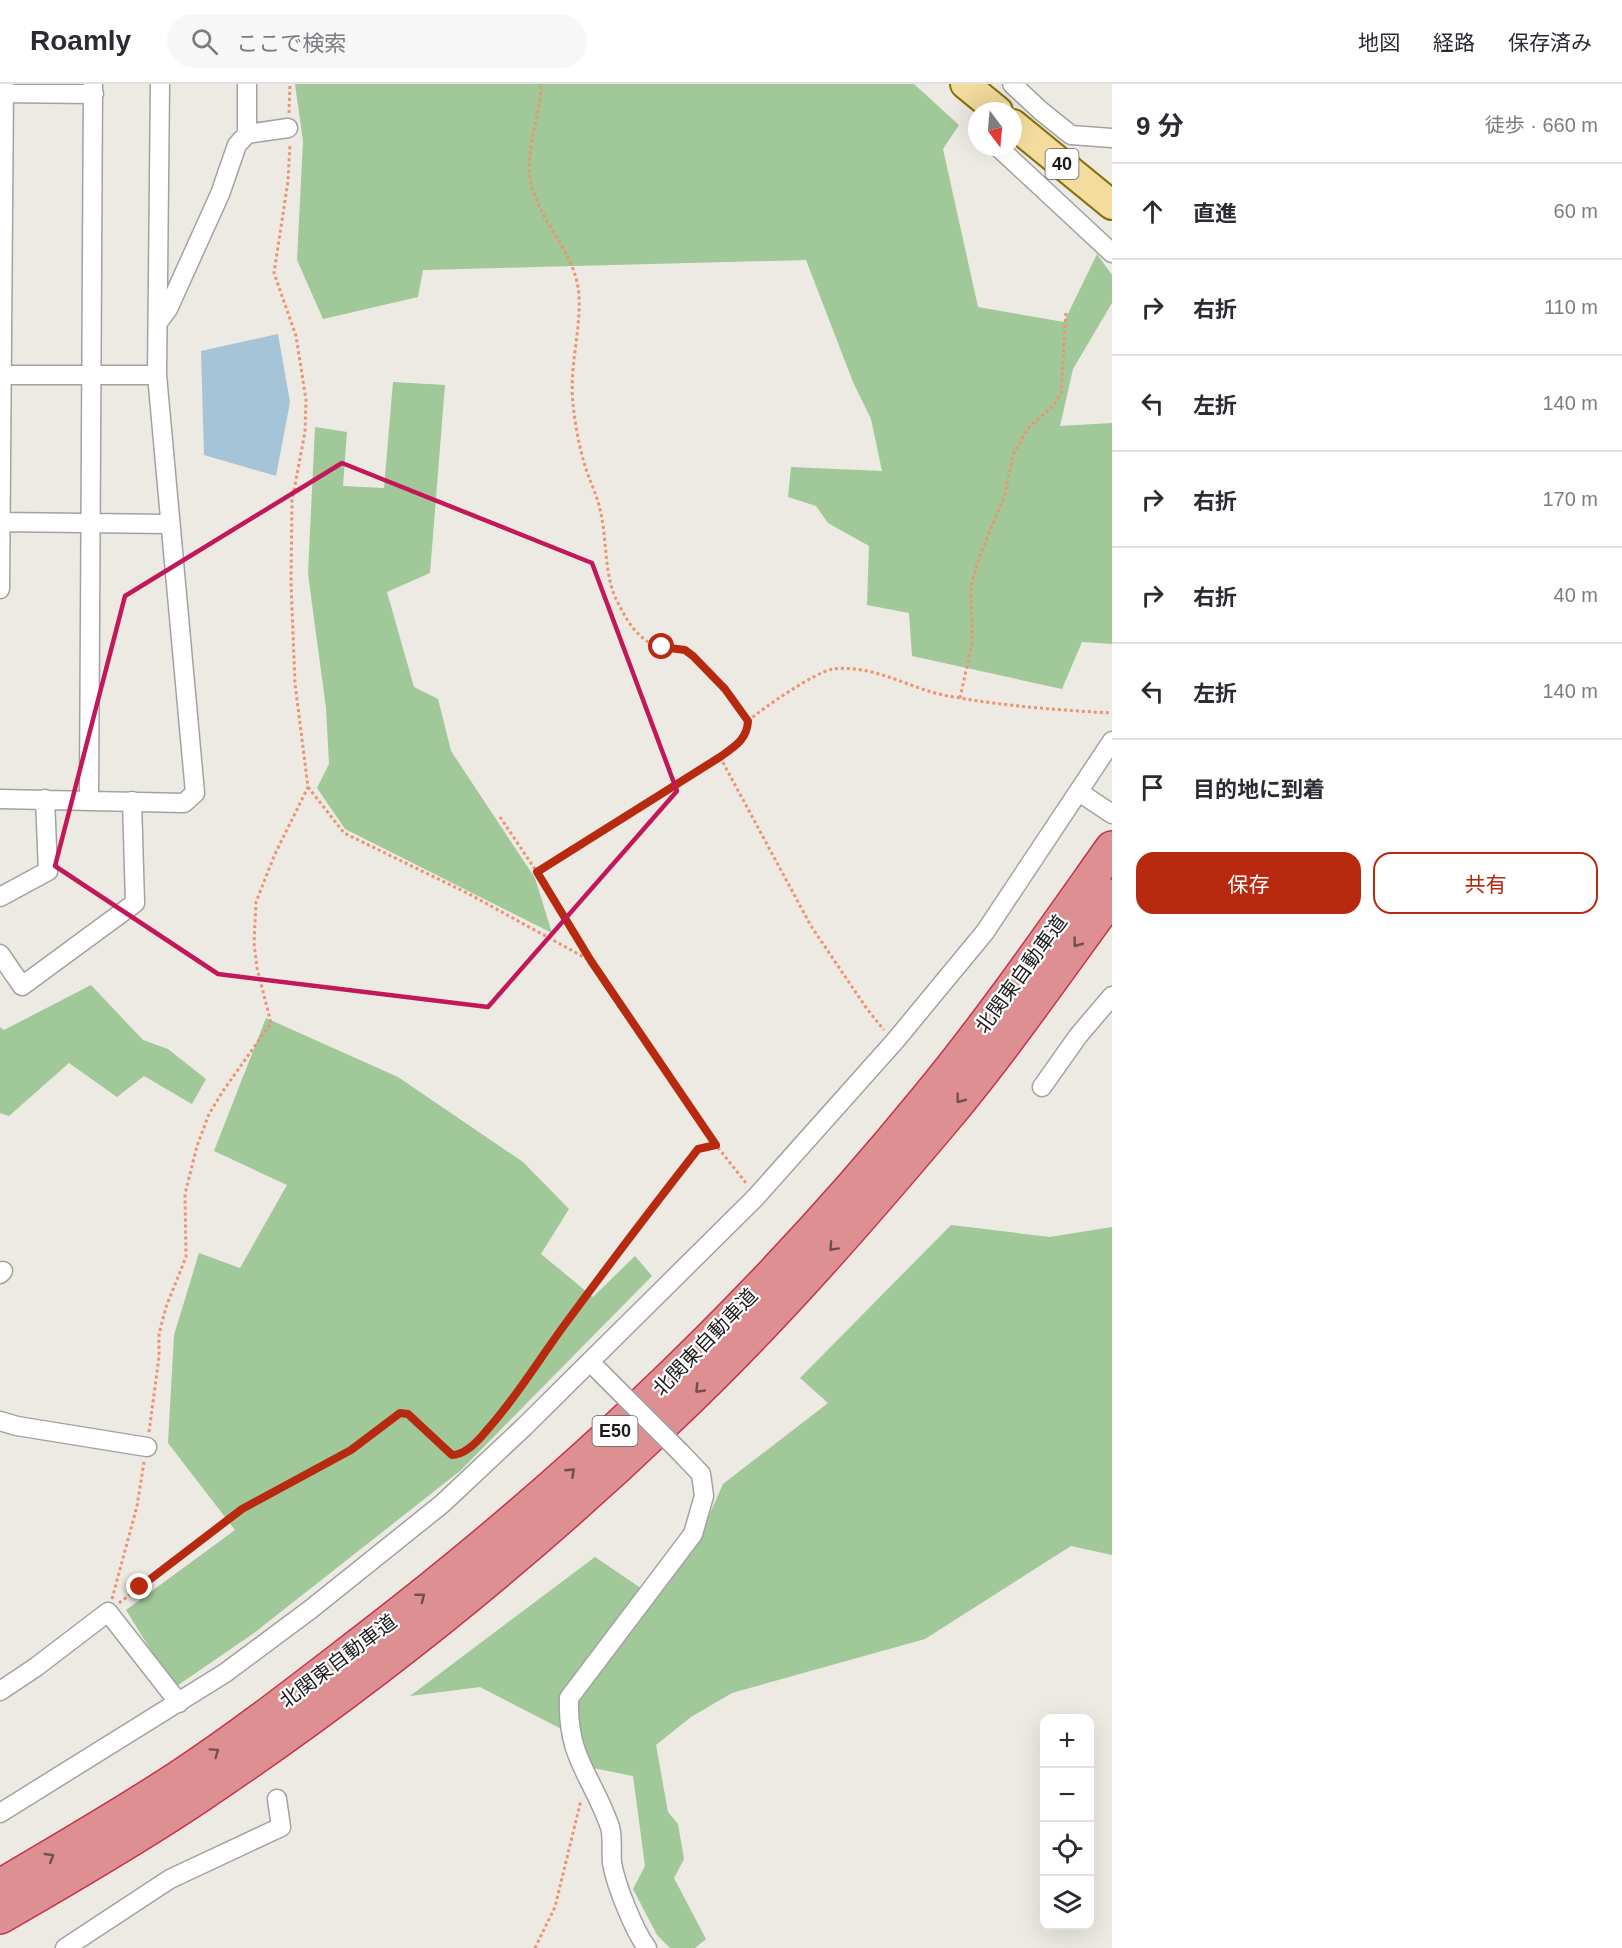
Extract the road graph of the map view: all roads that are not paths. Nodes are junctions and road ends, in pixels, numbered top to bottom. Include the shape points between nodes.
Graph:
1 (160, 84) edge
2 (247, 84) edge
3 (965, 84) edge
4 (1012, 84) edge
5 (93, 89) edge
6 (3, 90) edge
7 (987, 102) edge
8 (288, 128) road end
9 (1022, 131) edge
10 (247, 134) junction
11 (1112, 138) edge
12 (1008, 156) edge
13 (1112, 205) edge
14 (1112, 253) edge
15 (159, 321) junction
16 (1, 375) edge
17 (92, 375) junction
18 (157, 375) junction
19 (0, 522) edge
20 (91, 522) junction
21 (169, 525) junction
22 (0, 589) edge
23 (1112, 741) edge
24 (1086, 796) junction
25 (0, 799) edge
26 (45, 799) junction
27 (89, 800) junction
28 (132, 801) junction
29 (1112, 814) edge
30 (1112, 848) edge
31 (1112, 896) edge
32 (0, 897) edge
33 (0, 954) edge
34 (1112, 996) edge
35 (1042, 1087) dead end
36 (592, 1365) junction
37 (0, 1420) edge
38 (147, 1447) road end
39 (0, 1691) edge
40 (179, 1703) junction
41 (277, 1799) dead end
42 (0, 1814) edge
43 (0, 1887) edge
44 (0, 1917) edge
45 (65, 1948) edge
46 (647, 1948) edge

1 - 15 street
2 - 10 street
3 - 7 main road
4 - 11 street via 1071,135
5 - 6 street
5 - 17 street
6 - 16 street
8 - 10 street
9 - 13 main road, 40
10 - 15 street via 237,145 220,195
12 - 14 street
15 - 18 street
16 - 17 street
16 - 19 street
17 - 18 street
17 - 20 street
18 - 21 street
19 - 20 street
19 - 22 street
20 - 21 street
20 - 27 street
21 - 28 street via 195,793 184,803
23 - 24 street
24 - 29 street
24 - 36 street via 986,932 896,1041 755,1198
25 - 26 street
26 - 27 street
26 - 32 street via 48,871
27 - 28 street
28 - 33 street via 135,903 22,986
43 -> 30 highway, 北関東自動車道 / E50 via 179,1777 292,1698 548,1493 651,1398 834,1206 925,1102
31 -> 44 highway, 北関東自動車道 / E50 via 945,1118 856,1222 669,1419 454,1607 309,1719 196,1798
34 - 35 street
36 - 40 street via 442,1503 311,1610
36 - 46 street, bridge via 701,1473 704,1496 693,1534 568,1698 574,1750 610,1828 618,1881
37 - 38 street
39 - 40 street via 108,1612
40 - 42 street
41 - 45 street via 281,1827 170,1879

